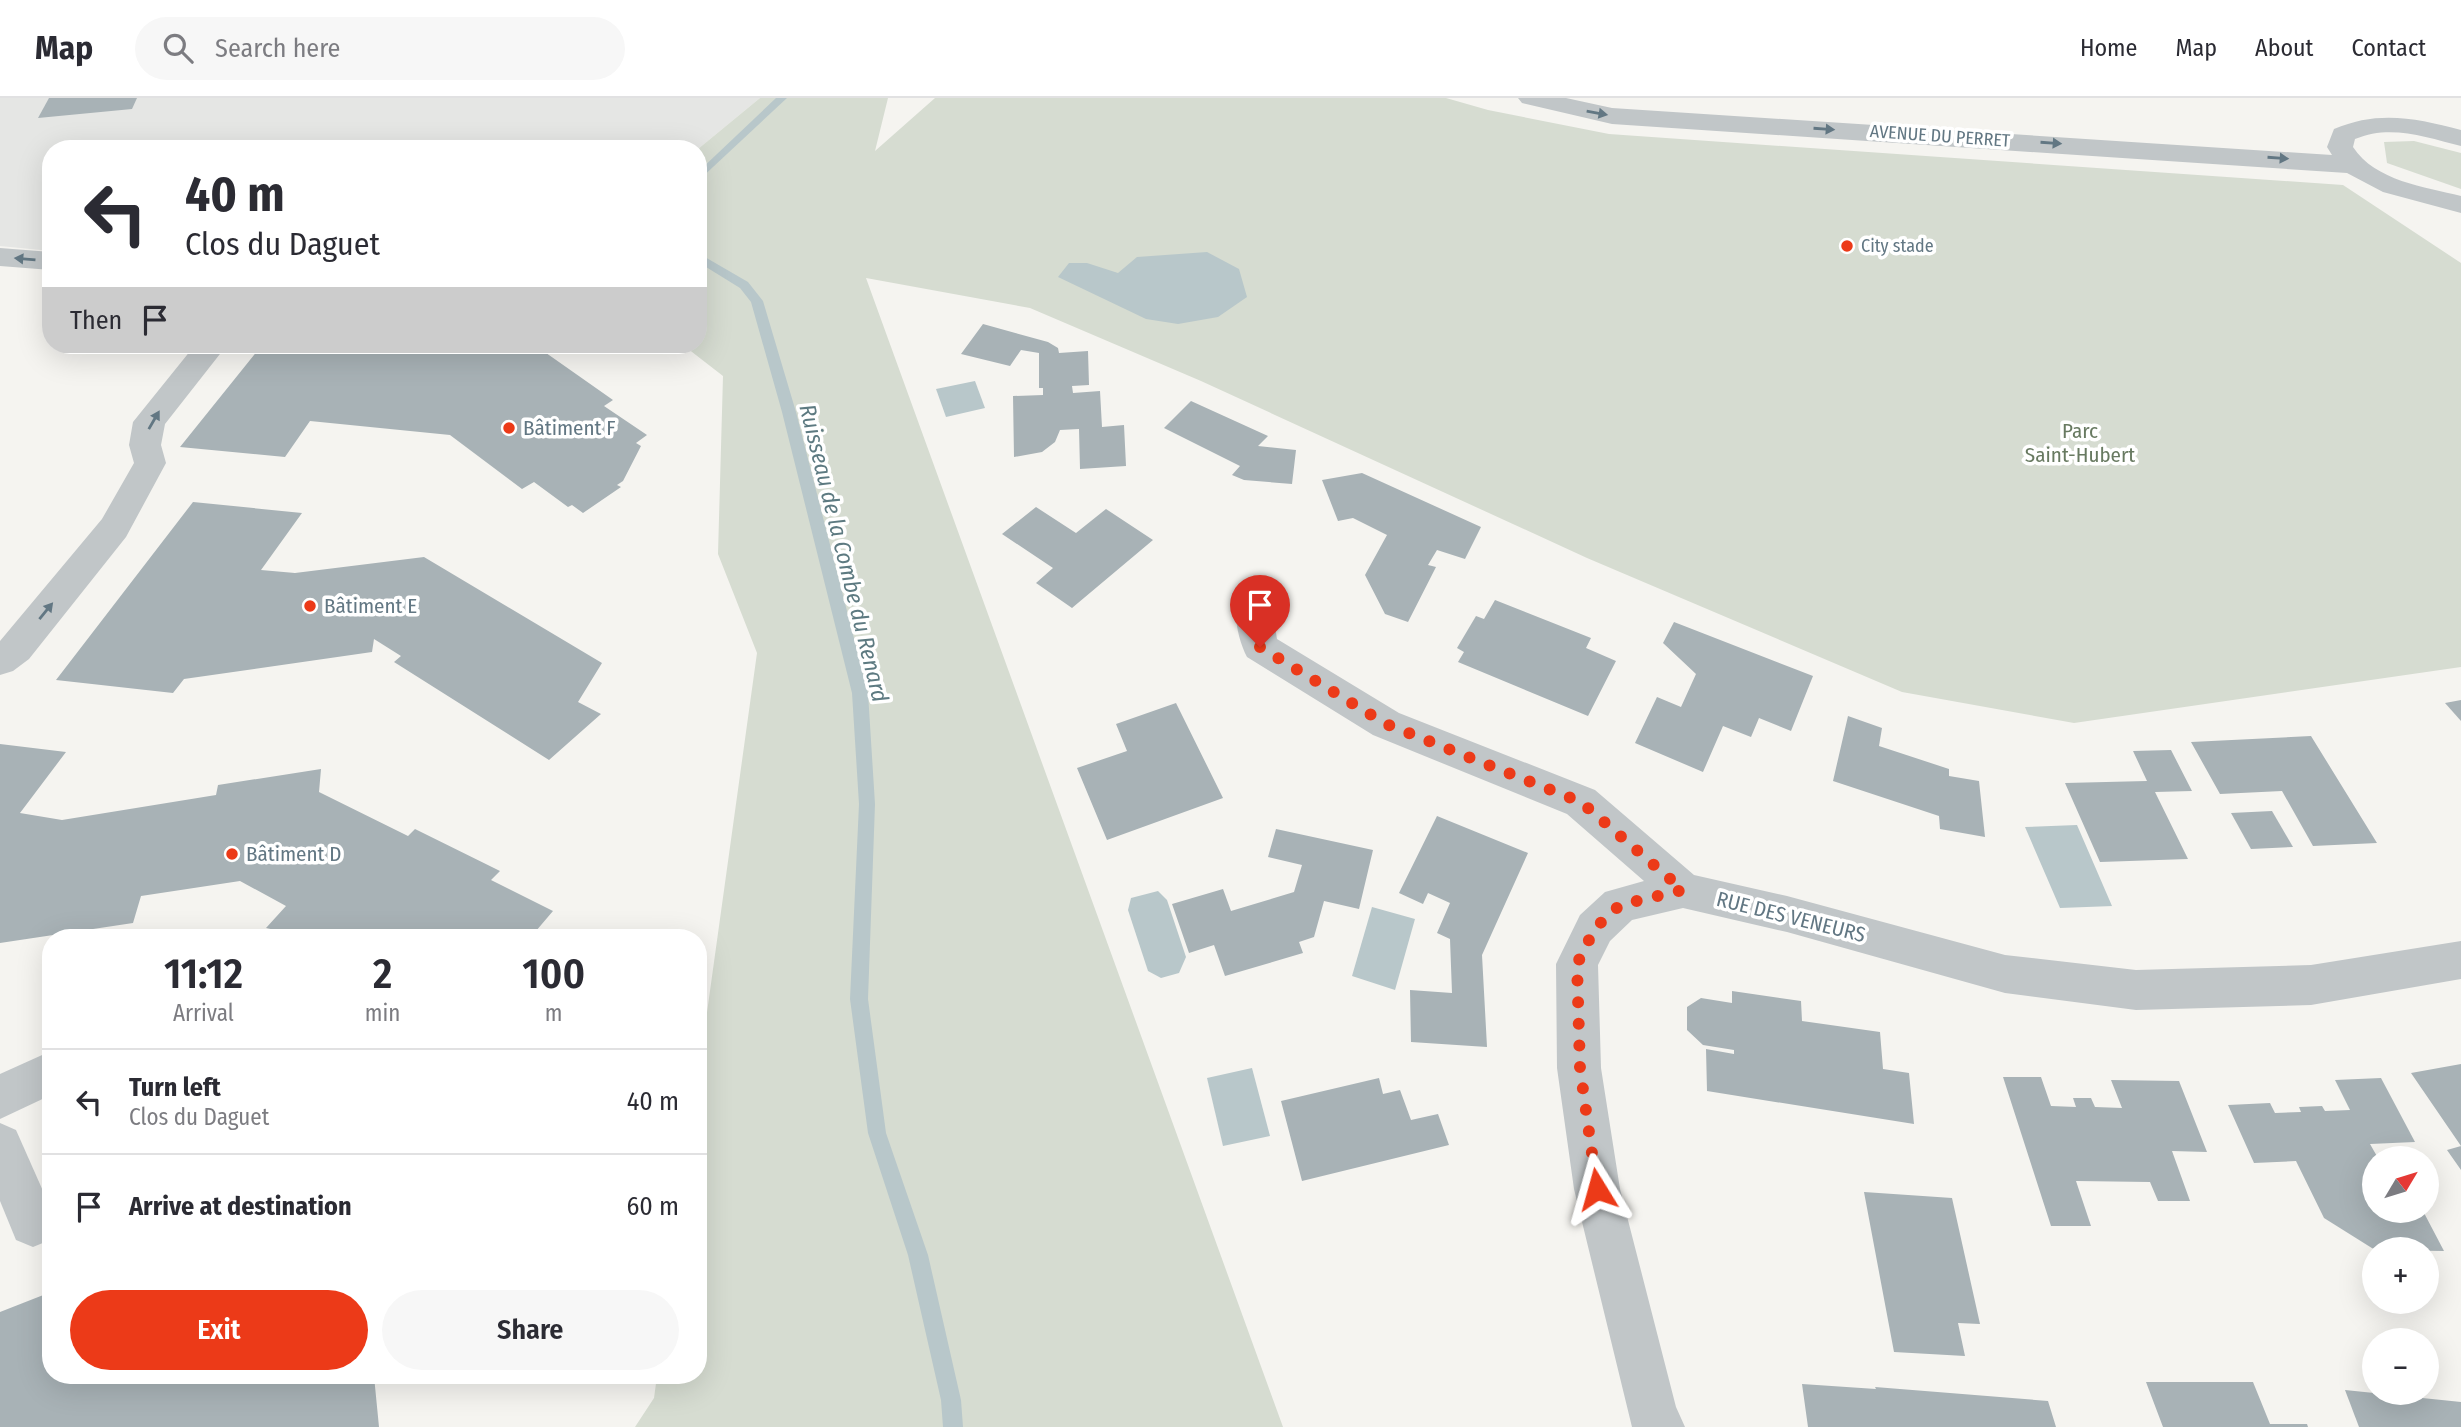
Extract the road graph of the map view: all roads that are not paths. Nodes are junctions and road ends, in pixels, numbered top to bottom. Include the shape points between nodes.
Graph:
1 (1531, 98) edge
2 (1659, 98) edge
3 (2379, 98) edge
4 (2401, 125) junction
5 (2343, 135) junction
6 (2461, 138) edge
7 (2351, 165) junction
8 (2461, 205) edge
9 (0, 257) edge
10 (42, 260) edge
11 (205, 354) edge
12 (1253, 603) dead end
13 (0, 661) edge
14 (1683, 890) junction
15 (2461, 961) edge
16 (42, 1076) edge
17 (0, 1097) edge
18 (0, 1146) edge
19 (33, 1223) dead end
20 (1659, 1427) edge

1 -> 7 street, AVENUE DU PERRET via 1612,116
2 - 5 street, AVENUE DU PERRET via 2306,138
3 - 4 street
4 - 5 street, AVENUE DU PERRET via 2361,125
4 - 6 street, AVENUE DU PERRET
5 - 7 street via 2340,147
7 - 8 street via 2380,182
10 -> 9 street
13 -> 11 street via 16,649 114,528 150,463 145,444 149,422
12 - 14 street via 1260,647 1386,724 1581,802
14 - 15 street, RUE DES VENEURS via 2005,974 2136,990 2311,985
14 - 20 street, RUE DES VENEURS via 1620,905 1595,928 1577,964 1580,1068 1597,1189
16 - 17 street
18 - 19 street

